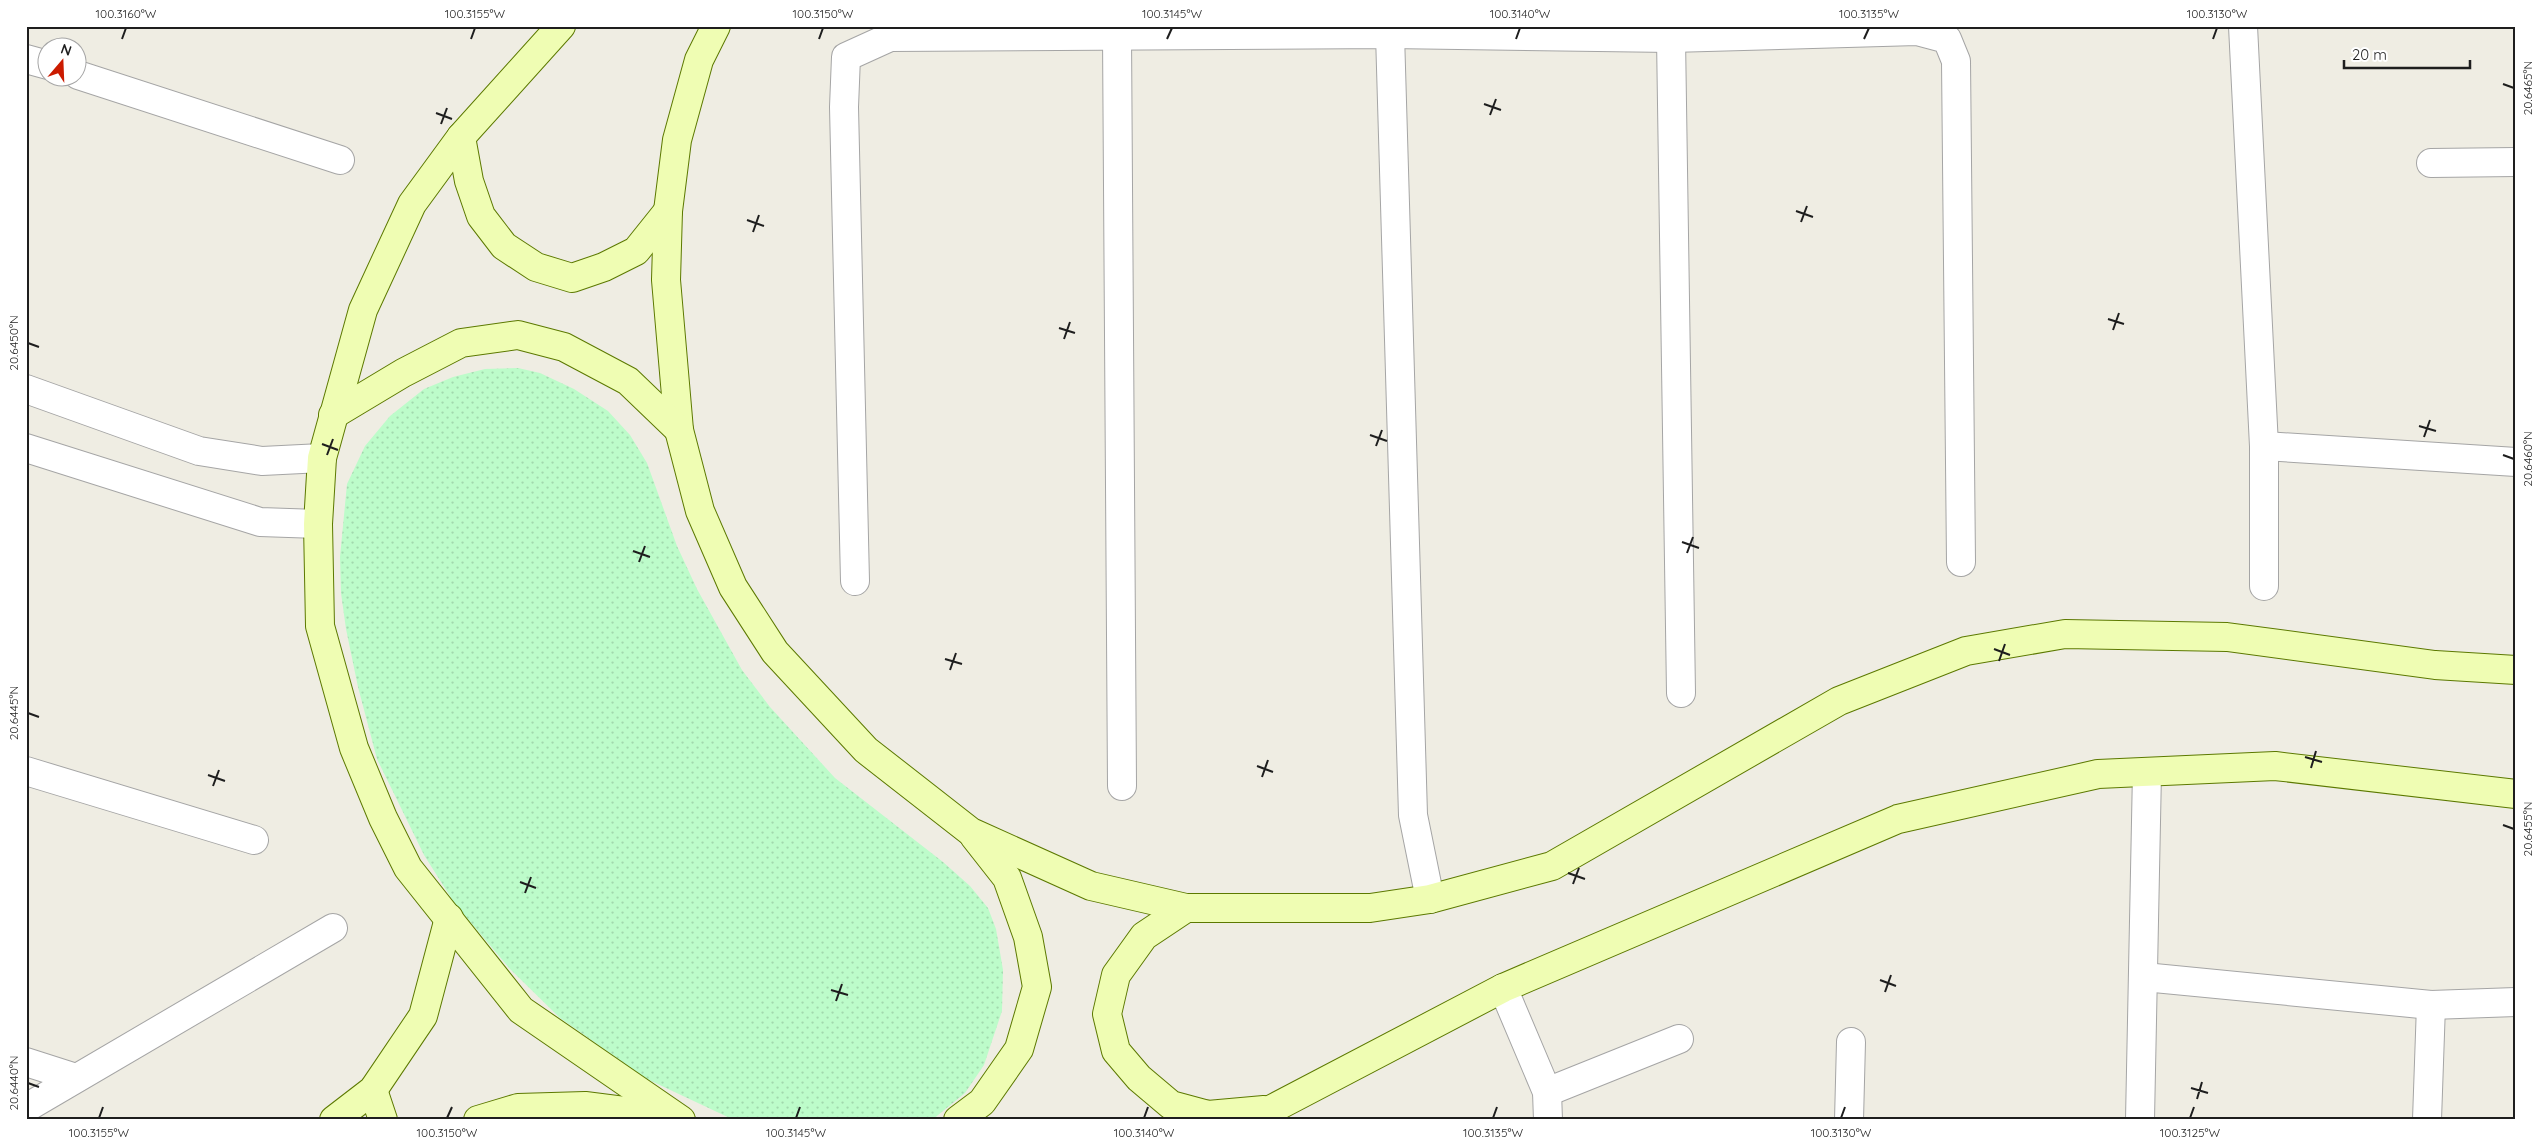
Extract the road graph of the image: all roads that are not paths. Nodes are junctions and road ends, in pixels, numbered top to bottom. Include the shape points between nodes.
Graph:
1 (561, 26) edge
2 (716, 26) edge
3 (2242, 26) edge
4 (1390, 34) junction
5 (1117, 35) junction
6 (1671, 38) junction
7 (26, 58) edge
8 (38, 62) edge
9 (88, 78) edge
10 (461, 136) junction
11 (340, 160) dead end
12 (2516, 162) edge
13 (2431, 163) dead end
14 (668, 211) junction
15 (26, 389) edge
16 (333, 415) junction
17 (679, 430) junction
18 (2264, 446) junction
19 (26, 448) edge
20 (322, 458) junction
21 (2516, 462) edge
22 (318, 524) junction
23 (1961, 562) dead end
24 (856, 581) dead end
25 (2264, 586) dead end
26 (2516, 670) edge
27 (1681, 693) dead end
28 (26, 771) edge
29 (2147, 772) junction
30 (1122, 786) dead end
31 (2516, 794) edge
32 (971, 832) junction
33 (254, 840) dead end
34 (1430, 899) junction
35 (1186, 908) junction
36 (450, 918) junction
37 (333, 928) dead end
38 (2144, 977) junction
39 (1503, 988) junction
40 (2516, 1002) edge
41 (2431, 1004) junction
42 (1679, 1039) dead end
43 (1851, 1042) dead end
44 (26, 1062) edge
45 (76, 1078) junction
46 (374, 1090) junction
47 (1547, 1092) junction
48 (26, 1108) edge
49 (1272, 1109) junction
50 (679, 1119) edge
51 (334, 1120) edge
52 (383, 1120) edge
53 (478, 1120) edge
54 (958, 1120) edge
55 (1245, 1120) edge
56 (1548, 1120) edge
57 (1850, 1120) edge
58 (2140, 1120) edge
59 (2427, 1120) edge

1 - 10 street
2 - 14 street via 699,60 677,140
3 - 18 street
4 - 5 street
4 - 6 street
4 - 34 street via 1414,815
5 - 24 street via 890,37 846,57 844,107
5 - 30 street
6 - 23 street via 1917,31 1948,39 1956,61
6 - 27 street
7 - 8 street
9 - 11 street
10 - 14 street via 469,181 481,216 504,246 536,267 572,278 604,267 636,251
10 - 16 street via 412,204 367,301
12 - 13 street
14 - 17 street via 666,280
15 - 20 street via 199,450 262,461
16 - 17 street via 461,343 518,335 564,348 628,381
16 - 20 street
17 - 32 street via 703,520 733,587 775,652 866,750
18 - 21 street
18 - 25 street
19 - 22 street via 260,522
20 - 22 street
22 - 36 street via 320,626 354,748 408,868
26 - 34 street via 2435,665 2227,637 2065,634 1966,651 1839,701 1552,866
28 - 33 street
29 - 31 street via 2275,766
29 - 38 street
29 - 39 street via 2098,774 1898,819
32 - 35 street via 1091,886
32 - 54 street via 1007,878 1028,937 1037,986 1019,1049 982,1102
34 - 35 street via 1370,908
35 - 49 street via 1144,936 1116,975 1107,1014 1116,1051 1139,1078 1172,1105 1208,1115
36 - 46 street via 423,1016
36 - 50 street via 521,1010
37 - 45 street
38 - 41 street
38 - 58 street
39 - 47 street
39 - 49 street
40 - 41 street
41 - 59 street
42 - 47 street
43 - 57 street
44 - 45 street
45 - 48 street
46 - 51 street
46 - 52 street
47 - 56 street
49 - 55 street
50 - 53 street via 585,1106 518,1108

